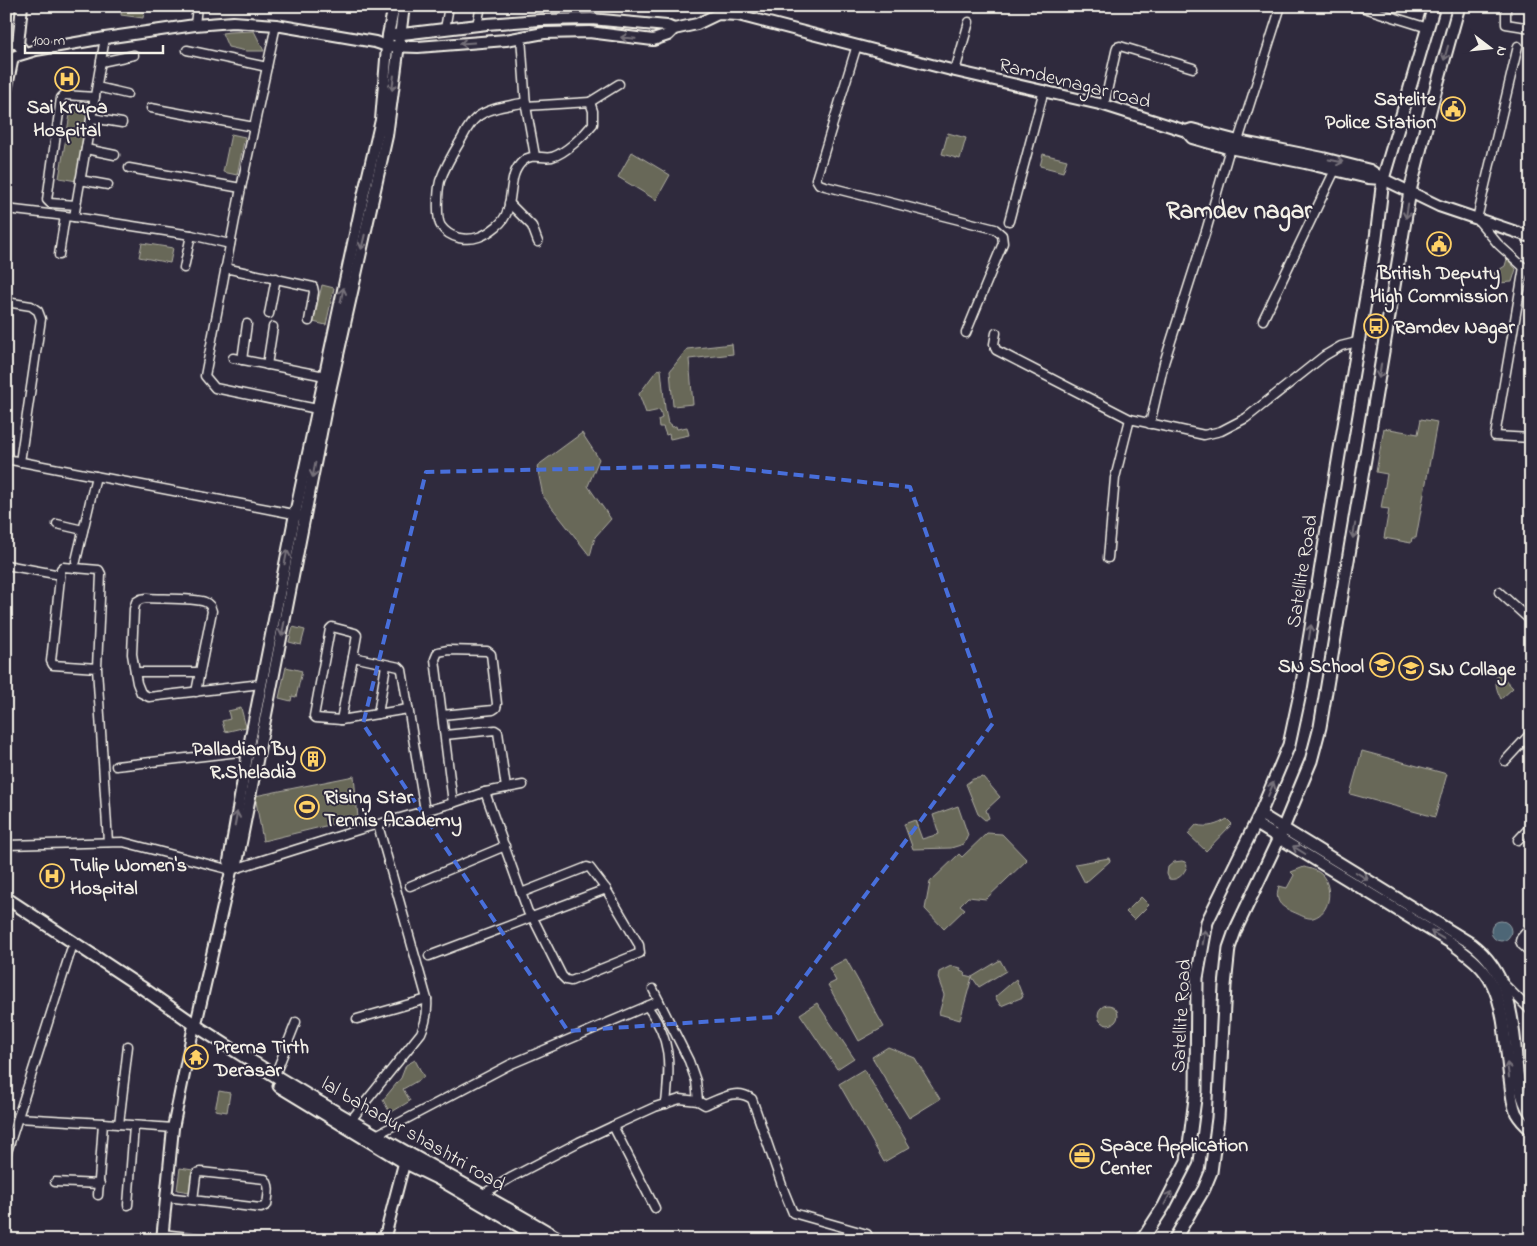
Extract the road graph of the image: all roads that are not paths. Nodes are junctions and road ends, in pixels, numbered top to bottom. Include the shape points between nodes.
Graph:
1 (22, 6) edge
2 (197, 6) edge
3 (394, 6) edge
4 (404, 6) edge
5 (449, 6) edge
6 (481, 6) edge
7 (1281, 6) edge
8 (1358, 6) edge
9 (1434, 6) edge
10 (1459, 6) edge
11 (1506, 6) edge
12 (718, 10) edge
13 (970, 22) dead end
14 (195, 25) junction
15 (276, 25) junction
16 (477, 25) junction
17 (1428, 28) junction
18 (1531, 28) edge
19 (445, 29) junction
20 (674, 29) junction
21 (394, 35) junction
22 (521, 37) junction
23 (105, 38) junction
24 (375, 42) junction
25 (6, 44) edge
26 (18, 44) junction
27 (857, 45) junction
28 (1518, 46) dead end
29 (392, 47) junction
30 (187, 50) dead end
31 (25, 53) junction
32 (134, 55) dead end
33 (10, 58) edge
34 (101, 62) junction
35 (267, 67) junction
36 (1193, 68) dead end
37 (955, 70) junction
38 (619, 84) dead end
39 (97, 87) junction
40 (1044, 90) junction
41 (6, 92) edge
42 (127, 94) dead end
43 (95, 97) junction
44 (590, 102) junction
45 (526, 104) junction
46 (1104, 105) junction
47 (151, 108) dead end
48 (92, 118) junction
49 (122, 123) dead end
50 (254, 127) junction
51 (1234, 145) junction
52 (86, 149) junction
53 (115, 155) dead end
54 (535, 156) junction
55 (129, 168) dead end
56 (1335, 170) junction
57 (1383, 179) junction
58 (80, 180) junction
59 (108, 185) dead end
60 (241, 188) junction
61 (1410, 191) junction
62 (509, 203) junction
63 (76, 205) junction
64 (6, 208) edge
65 (65, 216) junction
66 (74, 217) junction
67 (1477, 219) junction
68 (1009, 221) dead end
69 (190, 235) junction
70 (1531, 237) edge
71 (538, 242) dead end
72 (230, 244) junction
73 (59, 255) dead end
74 (1524, 267) junction
75 (184, 268) dead end
76 (226, 268) junction
77 (1531, 274) edge
78 (276, 278) junction
79 (6, 302) edge
80 (269, 314) dead end
81 (1263, 320) dead end
82 (309, 321) dead end
83 (247, 324) dead end
84 (273, 327) dead end
85 (966, 333) dead end
86 (996, 333) dead end
87 (1357, 342) junction
88 (233, 358) dead end
89 (242, 360) junction
90 (267, 365) junction
91 (325, 376) junction
92 (322, 410) junction
93 (1130, 419) junction
94 (1150, 424) junction
95 (1531, 438) edge
96 (6, 460) edge
97 (20, 462) junction
98 (96, 476) junction
99 (300, 515) junction
100 (57, 524) dead end
101 (84, 530) junction
102 (1108, 558) dead end
103 (76, 560) dead end
104 (6, 565) edge
105 (55, 574) dead end
106 (1499, 592) dead end
107 (1529, 617) edge
108 (353, 657) junction
109 (386, 665) junction
110 (97, 668) junction
111 (135, 672) junction
112 (200, 672) junction
113 (261, 684) junction
114 (196, 692) junction
115 (408, 709) junction
116 (378, 714) junction
117 (442, 716) junction
118 (341, 720) junction
119 (1531, 733) edge
120 (445, 735) junction
121 (248, 751) junction
122 (1505, 761) dead end
123 (116, 766) dead end
124 (523, 785) dead end
125 (506, 788) junction
126 (485, 792) junction
127 (453, 803) junction
128 (425, 811) junction
129 (1258, 819) junction
130 (378, 825) junction
131 (1531, 826) edge
132 (1282, 832) junction
133 (1518, 840) dead end
134 (108, 842) junction
135 (6, 845) edge
136 (505, 846) junction
137 (232, 868) junction
138 (410, 886) dead end
139 (606, 889) junction
140 (521, 893) junction
141 (6, 898) edge
142 (6, 907) edge
143 (533, 918) junction
144 (1531, 926) edge
145 (71, 950) junction
146 (1531, 954) edge
147 (429, 956) dead end
148 (1496, 983) junction
149 (653, 989) dead end
150 (427, 999) junction
151 (659, 1001) junction
152 (647, 1006) junction
153 (1531, 1011) edge
154 (357, 1019) dead end
155 (296, 1022) dead end
156 (195, 1027) junction
157 (128, 1046) dead end
158 (275, 1074) junction
159 (1518, 1098) junction
160 (698, 1101) junction
161 (666, 1104) junction
162 (1531, 1115) edge
163 (18, 1118) junction
164 (351, 1120) junction
165 (103, 1123) junction
166 (119, 1124) junction
167 (134, 1126) junction
168 (613, 1126) junction
169 (173, 1128) junction
170 (1531, 1130) edge
171 (376, 1135) junction
172 (6, 1155) edge
173 (406, 1157) junction
174 (55, 1182) dead end
175 (100, 1184) junction
176 (483, 1194) junction
177 (98, 1195) dead end
178 (166, 1197) junction
179 (193, 1200) junction
180 (128, 1205) dead end
181 (655, 1208) dead end
182 (162, 1237) edge
183 (216, 1240) edge
184 (384, 1240) edge
185 (543, 1240) edge
186 (560, 1240) edge
187 (870, 1240) edge
188 (1142, 1240) edge
189 (1174, 1240) edge

1 - 26 street
2 - 14 street
3 - 21 street
4 - 21 street
5 - 19 street
6 - 16 street
7 - 51 street
8 - 17 street
9 - 17 main road, Satellite Road
10 -> 61 main road
11 - 18 street via 1506,24
12 - 20 street, Ramdevnagar road via 697,24
12 - 27 street, Ramdevnagar road
13 - 37 street
14 - 15 street, Ramdevnagar road via 233,22
14 - 23 street, Ramdevnagar road
15 - 24 street, Ramdevnagar road
15 - 35 street
16 - 19 street, Ramdevnagar road
16 - 20 street, Ramdevnagar road via 591,19
17 - 57 main road, Satellite Road
19 - 21 street, Ramdevnagar road
20 -> 22 street, Ramdevnagar road via 654,40 589,32
21 - 24 street
21 - 29 street
22 -> 29 street, Ramdevnagar road
22 - 45 street
23 - 31 street, Ramdevnagar road
23 - 34 street
24 - 29 street, Ramdevnagar road
25 - 26 street
26 - 31 street
27 - 37 street, Ramdevnagar road
27 - 85 street via 816,178 825,186 995,230 1002,235 1003,243
28 - 67 street
91 -> 29 street via 381,120
29 -> 92 street via 386,136
30 - 35 street
31 - 33 street, Ramdevnagar road
32 - 34 street
33 - 41 street
34 - 39 street
35 - 50 street
36 - 46 street via 1117,47
37 - 40 street, Ramdevnagar road
38 - 44 street
39 - 42 street
39 - 43 street
40 - 46 street, Ramdevnagar road
40 - 68 street
43 - 48 street
43 - 63 street via 64,95 61,98 47,200
44 - 45 street
44 - 54 street via 593,124 586,133 552,157
45 - 54 street
45 - 62 street via 492,109 476,118 468,129 440,182 439,224 454,237 478,239 499,225
46 - 51 street, Ramdevnagar road via 1186,131 1192,138
47 - 50 street
48 - 49 street
48 - 52 street
50 - 60 street
51 - 56 street, Ramdevnagar road
51 -> 57 street, Ramdevnagar road via 1323,158 1370,170
51 - 94 street via 1164,363
52 - 53 street
52 - 58 street
54 - 62 street via 524,160 518,167
55 - 60 street
56 - 57 street, Ramdevnagar road
56 - 81 street
57 - 61 street, Ramdevnagar road
57 - 87 main road, Satellite Road
58 - 59 street
58 - 63 street
60 - 72 street
61 - 67 street, Ramdevnagar road
61 -> 132 main road via 1322,719 1311,761
62 - 71 street via 532,226
63 - 66 street
64 - 65 street
65 - 66 street
65 - 73 street
66 - 69 street
67 - 70 street, Ramdevnagar road
67 - 74 street
69 - 72 street
69 - 75 street
72 - 76 street
74 - 77 street
74 - 95 street via 1495,436
76 - 78 street
76 - 92 street via 205,376 215,388
78 - 80 street
78 - 82 street via 313,287
79 - 97 street via 31,306 41,319
83 - 89 street
84 - 90 street
86 - 93 street via 996,350
87 - 94 street via 1341,346 1324,356 1246,418 1221,431 1204,434
129 -> 87 main road, Satellite Road via 1289,746 1302,689
88 - 89 street
89 - 90 street
90 - 91 street
91 - 92 street
92 - 99 street
93 - 94 street
93 - 102 street via 1115,478
96 - 97 street
97 - 98 street
98 - 99 street
98 - 101 street
113 -> 99 street
99 -> 137 street via 238,854
100 - 101 street
101 - 103 street
104 - 105 street
106 - 107 street
108 - 109 street
108 - 118 street
108 - 118 street via 355,633 332,627 314,716
109 - 115 street via 402,670
109 - 116 street
110 - 110 street via 101,574 98,570 63,567 51,661 53,665
110 - 134 street
111 - 112 street
111 - 112 street via 132,654 134,609 136,602 147,598 196,600 211,606
111 - 114 street via 141,693 145,696
112 - 114 street
113 - 114 street
113 - 121 street
115 - 116 street
115 - 128 street
116 - 118 street
117 - 117 street via 435,659 438,652 487,650 491,654 496,708
117 - 120 street
119 - 122 street
120 - 125 street via 498,732
120 - 127 street
121 - 123 street
137 -> 121 street via 229,861
124 - 125 street
125 - 126 street
126 - 127 street
126 - 136 street
127 - 128 street
128 - 130 street
129 - 132 street
188 -> 129 main road, Satellite Road via 1188,1161 1196,1091 1197,978 1207,922
130 - 137 street
130 - 150 street
131 - 133 street
132 - 148 street via 1472,944 1487,957
132 - 189 main road via 1229,948 1218,1118 1210,1172 1204,1189
134 - 135 street
134 - 137 street via 123,842
136 - 138 street
136 - 140 street
137 - 156 street
139 - 140 street via 587,867
139 - 143 street
139 - 143 street via 639,945 641,951 638,955 571,981 566,980
140 - 143 street
141 - 156 main road, lal bahadur shashtri road via 141,987
142 - 145 main road
143 - 147 street
144 - 146 street via 1520,941
145 - 156 main road
145 - 163 street
148 - 153 street
148 - 159 street via 1511,1010
149 - 151 street
150 - 154 street
150 - 164 street via 427,1017 421,1034
151 - 152 street
151 - 160 street via 689,1061 696,1080
152 - 161 street via 667,1045
152 - 171 street via 509,1065
155 - 158 street
156 - 158 main road, lal bahadur shashtri road
156 - 169 street
156 - 173 main road via 237,1060
157 - 166 street
158 - 164 main road, lal bahadur shashtri road
159 - 162 street
159 - 170 street via 1519,1118
160 - 161 street via 680,1099
160 - 187 street via 705,1105 731,1095 746,1095 752,1099 793,1213 867,1234
161 - 168 street
163 - 165 street
163 - 172 street
164 - 171 main road, lal bahadur shashtri road
165 - 166 street
165 - 175 street
166 - 167 street
167 - 169 street
167 - 180 street
168 - 176 street
168 - 181 street
169 - 178 street
171 - 173 main road, lal bahadur shashtri road
173 - 176 main road, lal bahadur shashtri road
173 - 184 street
173 - 185 main road
174 - 175 street
175 - 177 street
176 - 186 main road, lal bahadur shashtri road
178 - 179 street
178 - 182 street
179 - 179 street via 261,1208 267,1204 269,1186 265,1179 201,1172 196,1176
182 - 183 street

